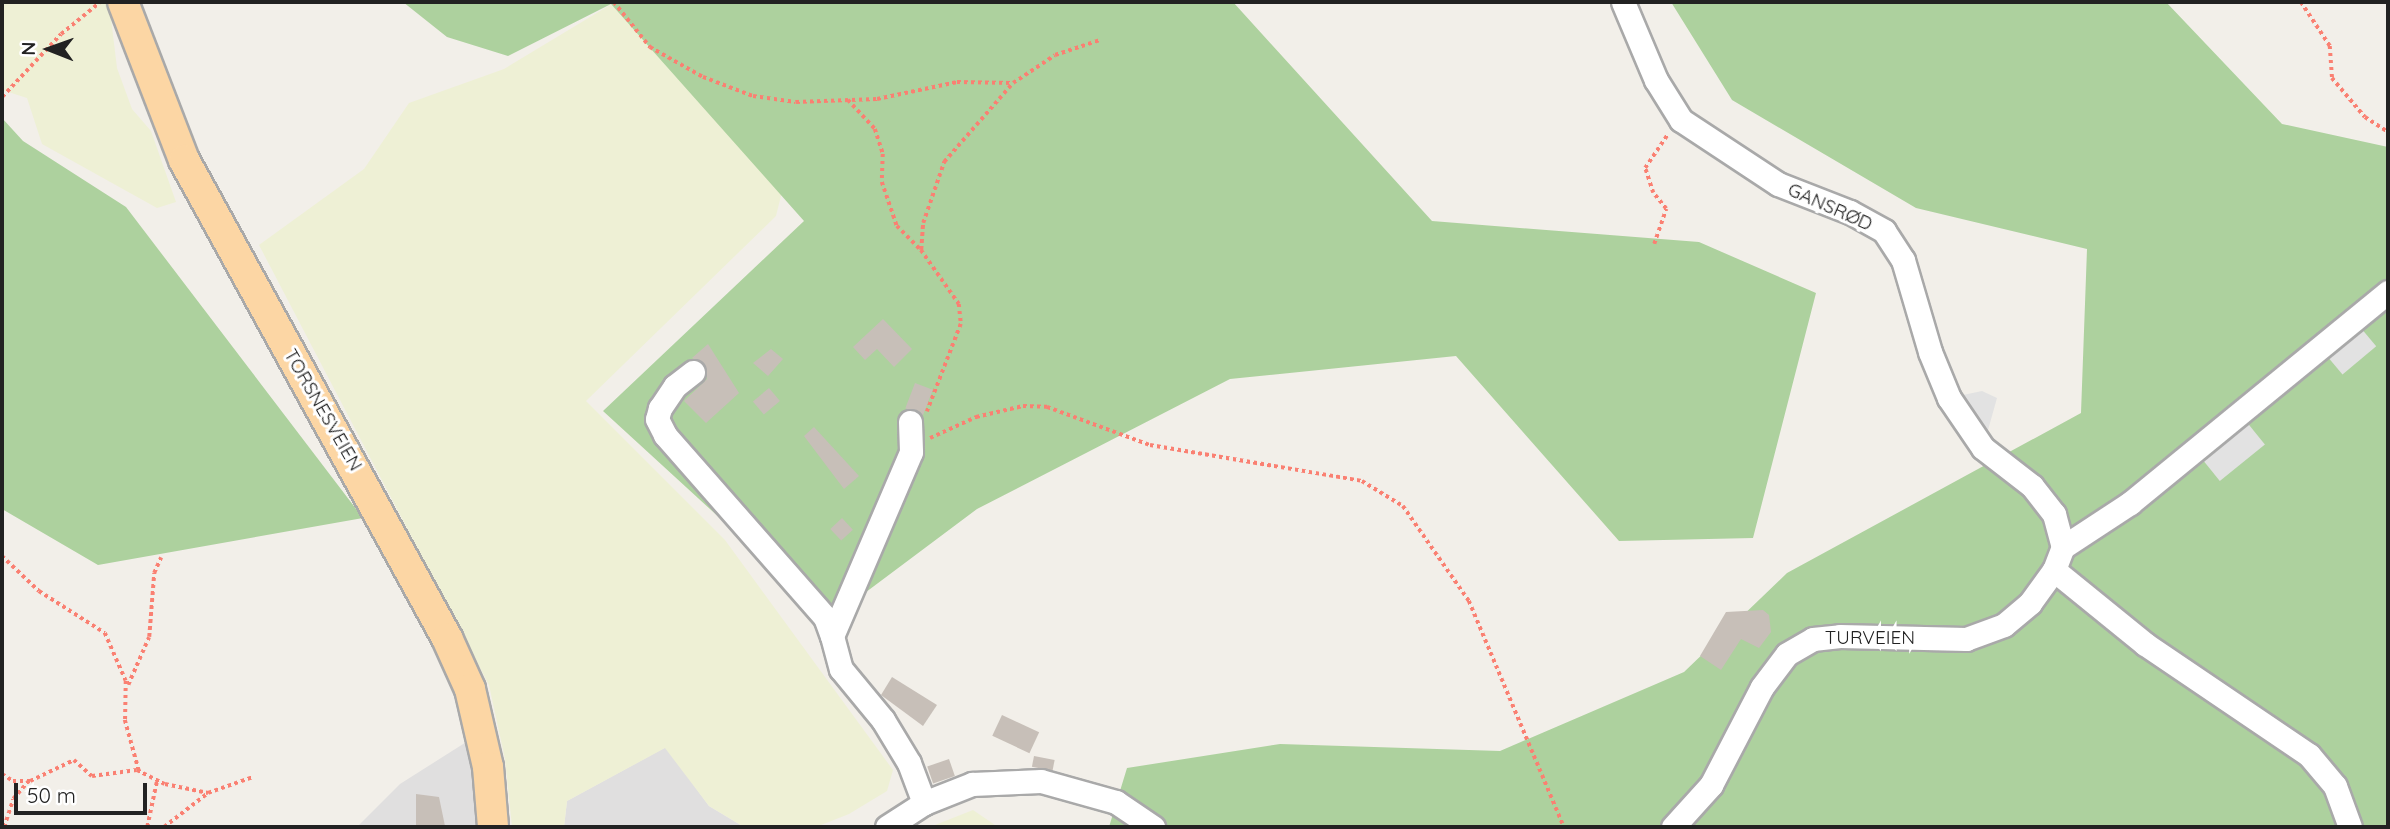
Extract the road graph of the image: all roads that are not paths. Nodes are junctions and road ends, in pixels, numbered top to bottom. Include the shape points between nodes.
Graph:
1 (123, 2) edge
2 (1623, 2) edge
3 (2388, 292) edge
4 (693, 372) dead end
5 (918, 418) road end
6 (2063, 547) junction
7 (2054, 570) junction
8 (832, 636) junction
9 (924, 803) junction
10 (493, 827) edge
11 (887, 827) edge
12 (1153, 827) edge
13 (1673, 827) edge
14 (2350, 827) edge

1 - 10 main road, TORSNESVEIEN via 184,160 447,638 473,702 488,767
2 - 6 street, GANSRØD via 1656,80 1681,120 1777,184 1850,212 1884,231 1903,260 1949,398 1983,448 2032,486 2047,505
3 - 6 street via 2130,503
4 - 8 street via 675,386 660,408 657,419 665,435 825,617
5 - 8 street via 911,452
6 - 7 street, TURVEIEN
7 - 13 street, TURVEIEN via 2030,603 2004,625 1966,639 1840,635 1813,639 1787,654 1762,687 1711,785
7 - 14 street via 2145,645 2309,755 2335,786
8 - 9 street via 841,669 883,720 909,764
9 - 11 street
9 - 12 street via 972,784 1041,781 1116,802

